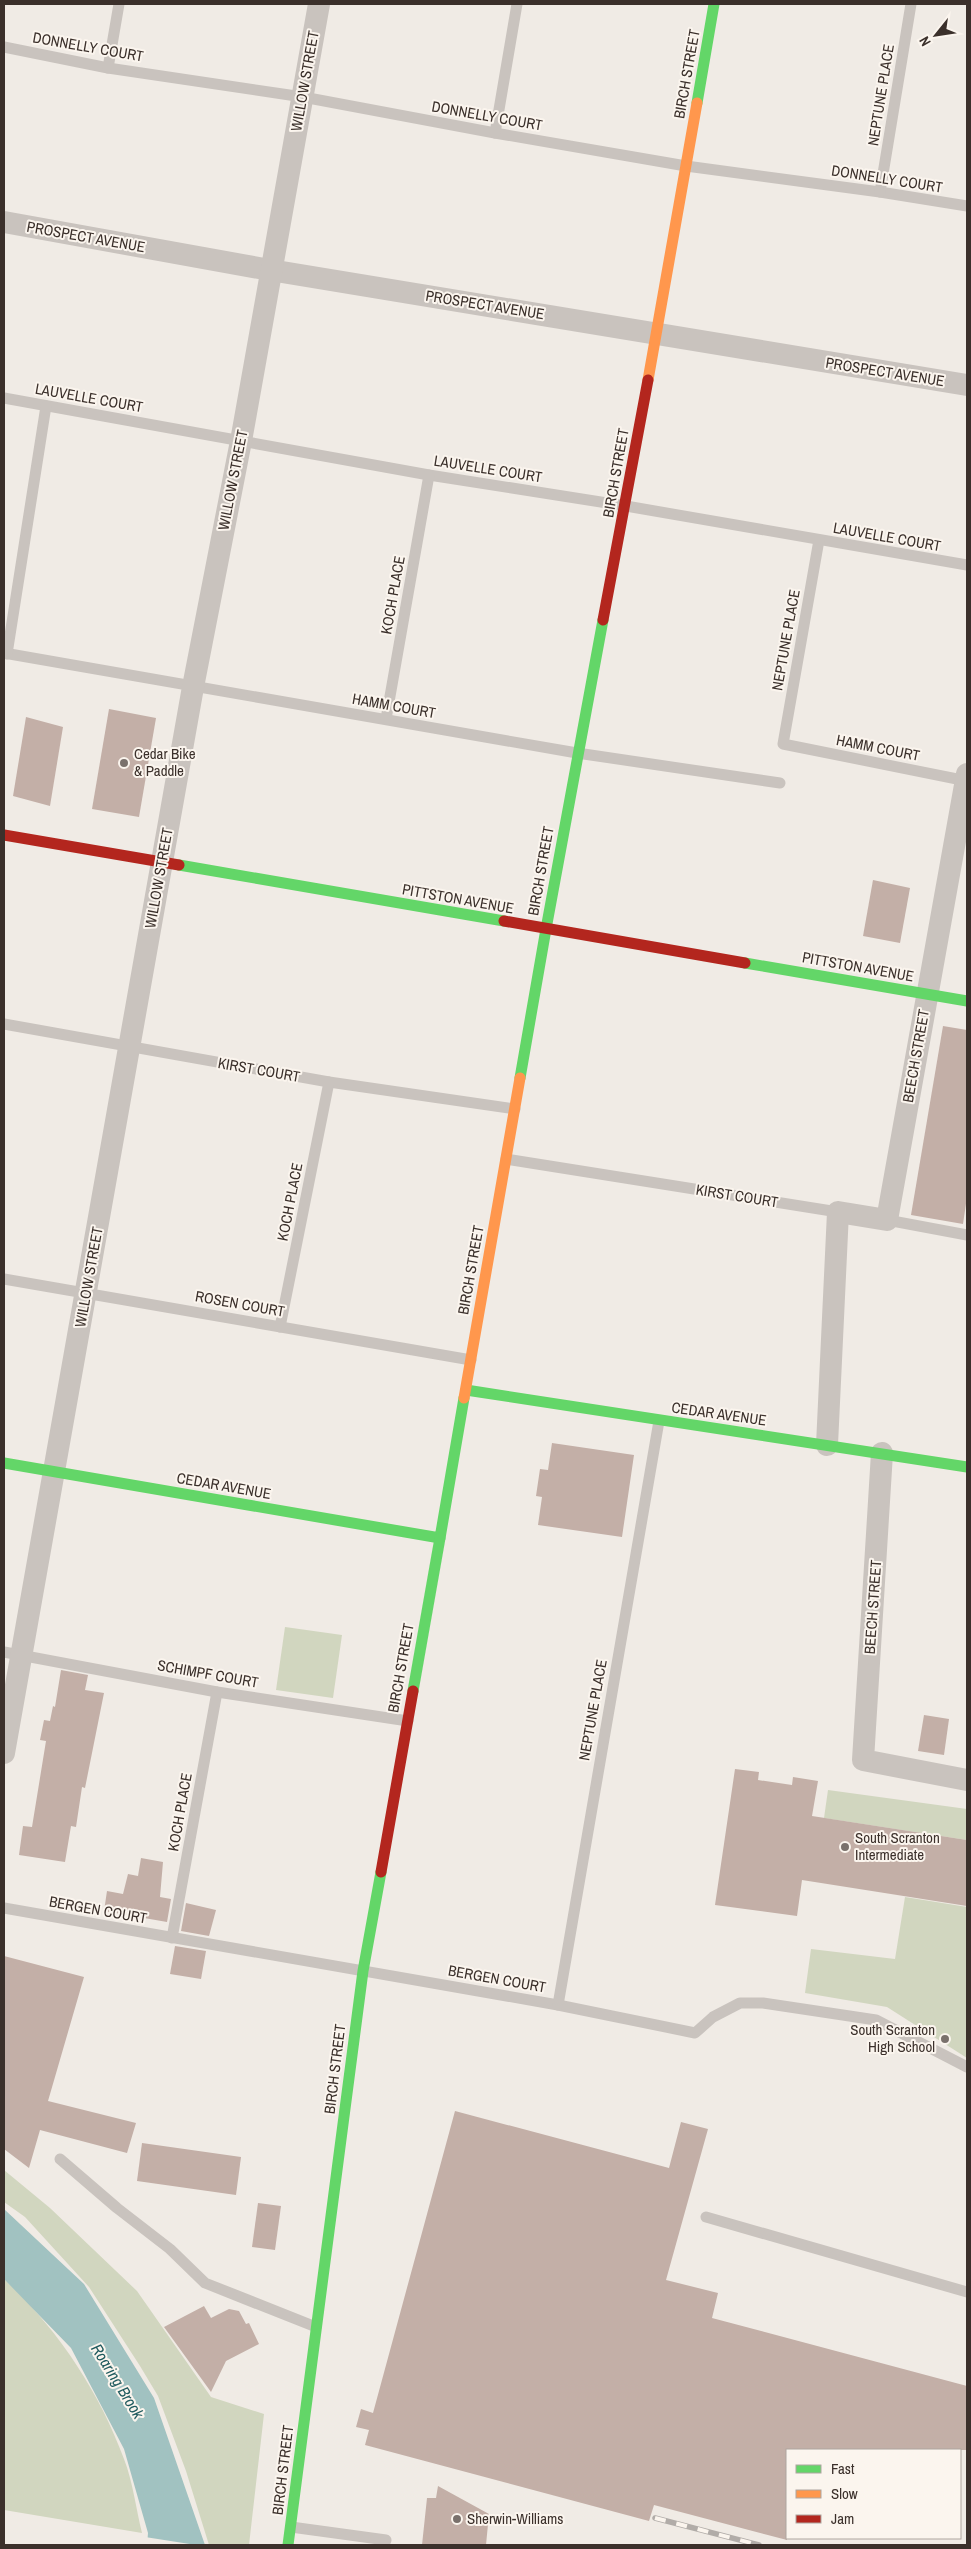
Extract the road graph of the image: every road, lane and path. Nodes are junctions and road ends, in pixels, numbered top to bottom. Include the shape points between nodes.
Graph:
1 (119, 4) edge
2 (319, 4) edge
3 (517, 4) edge
4 (714, 4) edge
5 (911, 4) edge
6 (4, 47) edge
7 (108, 68) junction
8 (303, 97) junction
9 (495, 134) junction
10 (686, 166) junction
11 (880, 192) junction
12 (967, 206) edge
13 (4, 222) edge
14 (270, 270) junction
15 (656, 333) junction
16 (967, 385) edge
17 (4, 398) edge
18 (46, 406) junction
19 (241, 441) junction
20 (429, 475) junction
21 (626, 506) junction
22 (819, 540) junction
23 (967, 565) edge
24 (6, 654) edge
25 (193, 687) junction
26 (386, 719) junction
27 (783, 744) joint
28 (577, 753) junction
29 (967, 778) edge
30 (780, 783) dead end
31 (4, 835) edge
32 (162, 863) junction
33 (546, 929) junction
34 (928, 994) junction
35 (967, 1001) edge
36 (4, 1024) edge
37 (129, 1048) junction
38 (329, 1082) junction
39 (515, 1109) junction
40 (506, 1159) junction
41 (838, 1212) junction
42 (887, 1220) junction
43 (967, 1235) edge
44 (4, 1279) edge
45 (86, 1293) junction
46 (280, 1327) junction
47 (470, 1360) junction
48 (466, 1390) junction
49 (658, 1420) junction
50 (827, 1445) junction
51 (882, 1453) junction
52 (4, 1463) edge
53 (967, 1467) edge
54 (54, 1472) junction
55 (440, 1538) junction
56 (12, 1654) edge
57 (217, 1692) junction
58 (408, 1721) junction
59 (4, 1753) edge
60 (967, 1780) edge
61 (4, 1908) edge
62 (172, 1938) junction
63 (362, 1971) junction
64 (558, 2005) junction
65 (967, 2067) edge
66 (60, 2159) dead end
67 (706, 2217) dead end
68 (967, 2292) edge
69 (316, 2328) junction
70 (291, 2527) junction
71 (288, 2545) edge
72 (384, 2545) edge

1 - 7 lane
2 - 8 street, WILLOW STREET
3 - 9 lane
4 - 10 main road, BIRCH STREET
5 - 11 lane, NEPTUNE PLACE
6 - 7 lane, DONNELLY COURT
7 - 8 lane, DONNELLY COURT
8 - 9 lane, DONNELLY COURT
8 - 14 street, WILLOW STREET
9 - 10 lane, DONNELLY COURT
10 - 11 lane, DONNELLY COURT
10 - 15 main road, BIRCH STREET
11 - 12 lane, DONNELLY COURT
13 - 14 street, PROSPECT AVENUE
14 - 15 street, PROSPECT AVENUE
14 - 19 street, WILLOW STREET
15 - 16 street, PROSPECT AVENUE
15 - 21 main road, BIRCH STREET
17 - 18 lane, LAUVELLE COURT
18 - 19 lane, LAUVELLE COURT
18 - 24 lane
19 - 20 lane, LAUVELLE COURT
19 - 25 street, WILLOW STREET
20 - 21 lane, LAUVELLE COURT
20 - 26 lane, KOCH PLACE
21 - 22 lane, LAUVELLE COURT
21 - 28 main road, BIRCH STREET
22 - 23 lane, LAUVELLE COURT
22 - 27 lane, NEPTUNE PLACE
24 - 25 lane, HAMM COURT
25 - 26 lane, HAMM COURT
25 - 32 street, WILLOW STREET
26 - 28 lane, HAMM COURT
27 - 29 lane, HAMM COURT
28 - 30 lane, HAMM COURT
28 - 33 main road, BIRCH STREET
29 - 34 street, BEECH STREET
31 - 32 main road, PITTSTON AVENUE
32 - 33 main road, PITTSTON AVENUE
32 - 37 street, WILLOW STREET
33 - 34 main road, PITTSTON AVENUE
33 - 39 main road, BIRCH STREET
34 - 35 main road, PITTSTON AVENUE
34 - 42 street, BEECH STREET
36 - 37 lane, KIRST COURT
37 - 38 lane, KIRST COURT
37 - 45 street, WILLOW STREET
38 - 39 lane, KIRST COURT
38 - 46 lane, KOCH PLACE
39 - 40 main road, BIRCH STREET
40 - 41 lane, KIRST COURT
40 - 47 main road, BIRCH STREET
41 - 42 street, KIRST COURT
41 - 50 street
42 - 43 lane, KIRST COURT
44 - 45 lane, ROSEN COURT
45 - 46 lane, ROSEN COURT
45 - 54 street, WILLOW STREET
46 - 47 lane, ROSEN COURT
47 - 48 main road, BIRCH STREET
48 - 49 main road, CEDAR AVENUE
48 - 55 main road, BIRCH STREET
49 - 50 main road, CEDAR AVENUE
49 - 64 lane, NEPTUNE PLACE
50 - 51 main road, CEDAR AVENUE
51 - 53 main road, CEDAR AVENUE
51 - 60 street, BEECH STREET via 863,1760
52 - 54 main road, CEDAR AVENUE
54 - 55 main road, CEDAR AVENUE
54 - 56 street, WILLOW STREET
55 - 58 main road, BIRCH STREET
56 - 57 lane, SCHIMPF COURT
56 - 59 street, WILLOW STREET
57 - 58 lane, SCHIMPF COURT
57 - 62 lane, KOCH PLACE
58 - 63 main road, BIRCH STREET
61 - 62 lane, BERGEN COURT
62 - 63 lane, BERGEN COURT
63 - 64 lane, BERGEN COURT
63 - 69 main road, BIRCH STREET
64 - 65 lane, BERGEN COURT via 695,2033 714,2017 740,2003 763,2003 876,2020
66 - 69 lane via 170,2249 205,2283
67 - 68 lane
69 - 70 main road, BIRCH STREET
70 - 71 main road, BIRCH STREET
70 - 72 lane via 386,2540

